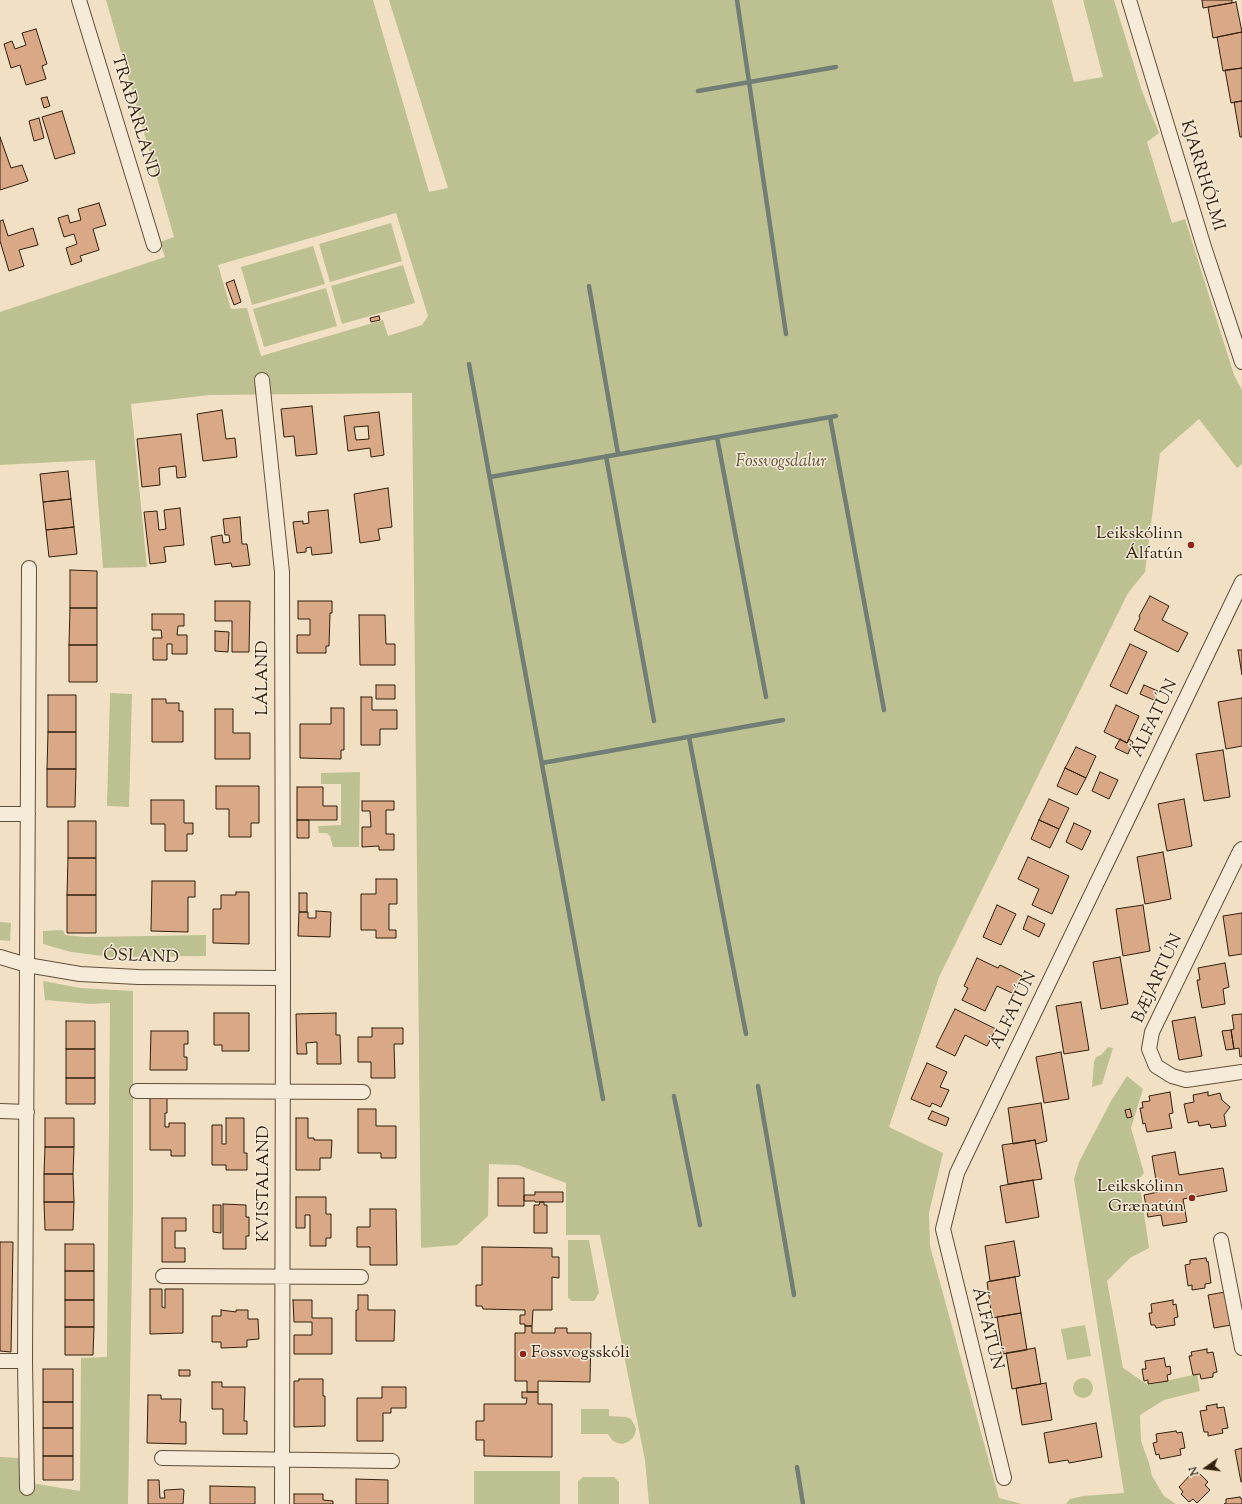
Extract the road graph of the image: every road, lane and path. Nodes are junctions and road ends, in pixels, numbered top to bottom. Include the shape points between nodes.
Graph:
1 (79, 0) edge
2 (1129, 0) edge
3 (154, 245) dead end
4 (1242, 362) edge
5 (262, 380) dead end
6 (29, 568) dead end
7 (1242, 582) edge
8 (0, 814) edge
9 (28, 814) junction
10 (1242, 849) edge
11 (0, 957) edge
12 (27, 965) junction
13 (283, 978) junction
14 (1242, 1072) edge
15 (137, 1091) dead end
16 (283, 1092) junction
17 (363, 1092) dead end
18 (0, 1111) edge
19 (27, 1112) junction
20 (1221, 1240) dead end
21 (163, 1276) dead end
22 (282, 1276) junction
23 (361, 1277) dead end
24 (1242, 1348) edge
25 (0, 1361) edge
26 (25, 1361) junction
27 (162, 1458) dead end
28 (281, 1460) junction
29 (392, 1461) dead end
30 (1004, 1478) dead end
31 (27, 1488) dead end
32 (282, 1504) edge

1 - 3 street, TRAÐARLAND
2 - 4 street, KJARRHÓLMI via 1206,254
5 - 13 street, LÁLAND via 282,572
6 - 9 street
7 - 30 street, ÁLFATÚN via 957,1173 943,1229
8 - 9 street
9 - 12 street
10 - 14 street, BÆJARTÚN via 1152,1032 1149,1049 1156,1066 1172,1076 1186,1080
11 - 12 street, ÓSLAND
12 - 13 street, ÓSLAND via 80,974 138,977
12 - 19 street
13 - 16 street, KVISTALAND
15 - 16 street
16 - 17 street
16 - 22 street, KVISTALAND
18 - 19 street
19 - 26 street
20 - 24 street
21 - 22 street
22 - 23 street
22 - 28 street, KVISTALAND
25 - 26 street
26 - 31 street
27 - 28 street
28 - 29 street
28 - 32 street, KVISTALAND

